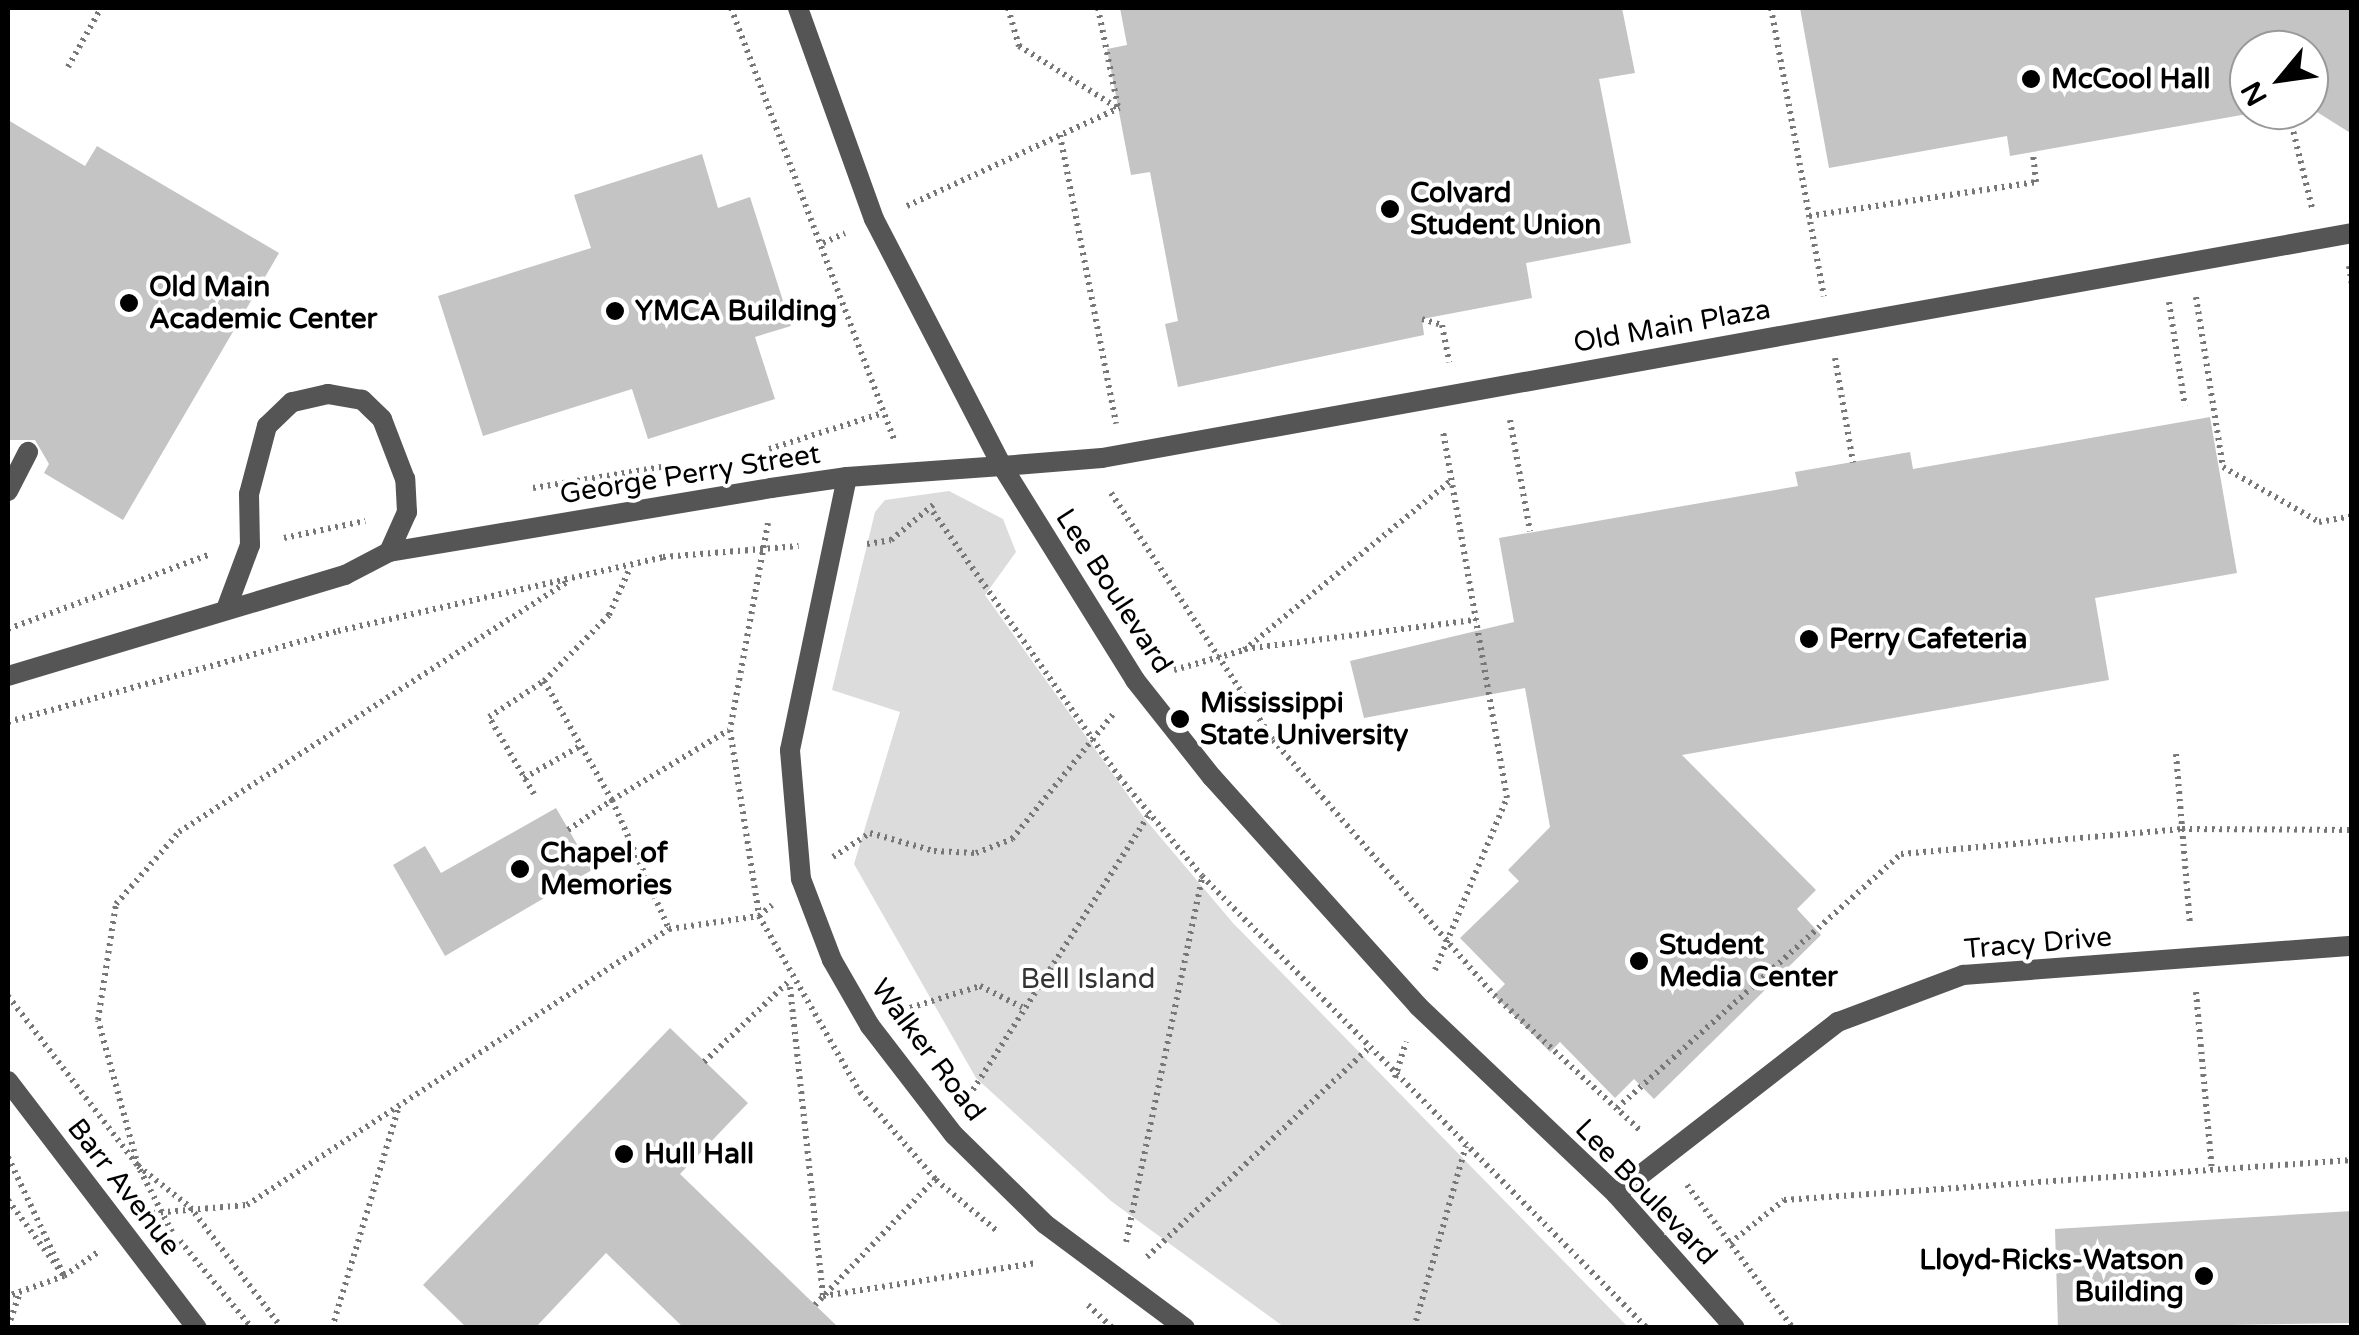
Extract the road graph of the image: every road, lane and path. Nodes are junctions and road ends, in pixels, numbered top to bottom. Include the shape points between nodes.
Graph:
1 (100, 8) edge
2 (731, 8) edge
3 (798, 8) edge
4 (1008, 8) edge
5 (1098, 8) edge
6 (1770, 8) edge
7 (68, 67) dead end
8 (1119, 108) junction
9 (2293, 130) edge
10 (1060, 136) junction
11 (2033, 152) dead end
12 (1809, 216) junction
13 (874, 220) junction
14 (2352, 233) edge
15 (2320, 238) junction
16 (823, 243) junction
17 (2190, 261) junction
18 (2164, 266) junction
19 (1422, 319) dead end
20 (1830, 326) junction
21 (1503, 384) junction
22 (1446, 395) junction
23 (2185, 406) dead end
24 (28, 452) dead end
25 (1112, 456) junction
26 (1853, 462) dead end
27 (1002, 466) junction
28 (912, 475) junction
29 (847, 477) junction
30 (1452, 480) junction
31 (8, 492) edge
32 (932, 512) junction
33 (2352, 516) edge
34 (1530, 531) dead end
35 (830, 543) junction
36 (389, 552) junction
37 (630, 568) junction
38 (574, 577) junction
39 (227, 606) junction
40 (1476, 620) junction
41 (1244, 650) junction
42 (1214, 660) junction
43 (8, 676) edge
44 (544, 680) junction
45 (1136, 680) junction
46 (8, 722) edge
47 (730, 730) dead end
48 (1095, 744) junction
49 (582, 746) junction
50 (524, 778) junction
51 (534, 794) dead end
52 (612, 800) junction
53 (1149, 814) junction
54 (568, 830) dead end
55 (2352, 830) edge
56 (1202, 876) junction
57 (801, 878) junction
58 (670, 929) junction
59 (1449, 942) junction
60 (2352, 946) edge
61 (8, 996) edge
62 (1022, 1006) junction
63 (1418, 1006) junction
64 (870, 1026) junction
65 (831, 1047) dead end
66 (1368, 1049) junction
67 (704, 1062) dead end
68 (1395, 1078) junction
69 (8, 1081) edge
70 (399, 1105) junction
71 (1617, 1108) junction
72 (954, 1135) junction
73 (1466, 1145) junction
74 (1662, 1152) junction
75 (8, 1157) edge
76 (2352, 1160) edge
77 (138, 1166) junction
78 (1616, 1194) junction
79 (8, 1200) edge
80 (190, 1207) junction
81 (161, 1208) junction
82 (126, 1232) junction
83 (1730, 1243) junction
84 (1038, 1263) dead end
85 (64, 1276) junction
86 (1115, 1283) junction
87 (20, 1292) junction
88 (8, 1296) edge
89 (823, 1296) junction
90 (815, 1305) dead end
91 (8, 1326) edge
92 (196, 1328) edge
93 (252, 1328) edge
94 (282, 1328) edge
95 (332, 1328) edge
96 (1108, 1328) edge
97 (1184, 1328) edge
98 (1414, 1328) edge
99 (1647, 1328) edge
100 (1735, 1328) edge
101 (1793, 1328) edge

1 - 7 path
2 - 16 path
3 - 13 street, Lee Boulevard
4 - 8 path via 1019,46
5 - 8 path
6 - 12 path
8 - 10 path
9 - 15 path
10 - 13 path
10 - 25 path
11 - 12 path via 2036,182
12 - 20 path
13 - 16 path
13 - 27 street, Lee Boulevard
14 - 15 street, Old Main Plaza
15 - 17 street, Old Main Plaza
16 - 28 path
17 - 18 street, Old Main Plaza
17 - 33 path via 2223,467 2319,522
18 - 20 street, Old Main Plaza
18 - 23 path
19 - 22 path via 1442,324
20 - 21 street, Old Main Plaza
20 - 26 path
21 - 22 street, Old Main Plaza
21 - 34 path
22 - 25 street, Old Main Plaza
22 - 30 path
24 - 31 street
25 - 27 street, Old Main Plaza
25 - 42 path via 1114,503
27 - 28 street, George Perry Street
27 - 45 street, Lee Boulevard
28 - 29 street, George Perry Street
28 - 32 path via 933,493
29 - 35 street, Walker Road
29 - 36 street, George Perry Street
30 - 40 path
30 - 41 path
32 - 35 path via 878,544
32 - 48 path
35 - 37 path via 664,557
35 - 57 street, Walker Road via 790,750
36 - 39 street, George Perry Street via 345,574
36 - 39 street via 407,512 382,419 362,400 328,394 292,402 267,426 256,456 250,545
37 - 38 path
37 - 44 path via 609,615
38 - 46 path
38 - 77 path via 179,832 116,904 98,1020
39 - 43 street, George Perry Street
40 - 41 path
40 - 59 path via 1507,798
41 - 42 path
42 - 45 path
42 - 59 path
44 - 49 path
44 - 50 path via 489,716
45 - 48 path
45 - 63 street, Lee Boulevard
47 - 52 path
48 - 53 path
48 - 57 path via 1012,839 948,852 870,833
49 - 50 path
49 - 52 path
50 - 51 path
52 - 54 path
52 - 58 path
53 - 56 path
53 - 62 path
55 - 71 path via 2182,829 1901,854
56 - 66 path
56 - 86 path
57 - 58 path via 759,916
57 - 64 street, Walker Road
58 - 70 path
59 - 63 path
59 - 71 path via 1550,1052
60 - 74 street, Tracy Drive via 1963,974 1838,1022
61 - 77 path
62 - 64 path via 994,989 952,988
62 - 72 path via 976,1078
63 - 68 path
63 - 78 street, Lee Boulevard
64 - 65 path
64 - 72 street, Walker Road
66 - 68 path
66 - 86 path via 1210,1208
67 - 89 path via 790,981
68 - 73 path
69 - 82 street, Barr Avenue
70 - 80 path via 246,1205
70 - 95 path
71 - 74 path
72 - 86 street, Walker Road
72 - 89 path via 936,1180
73 - 98 path
73 - 99 path
74 - 78 street, Tracy Drive
74 - 83 path
75 - 85 path
76 - 83 path via 1784,1200
77 - 80 path
77 - 81 path
78 - 100 street, Lee Boulevard
79 - 85 path
80 - 81 path
80 - 94 path
81 - 82 path
81 - 93 path
82 - 85 path
82 - 92 street, Barr Avenue
83 - 101 path
84 - 89 path
85 - 87 path
86 - 96 path
86 - 97 street, Walker Road
87 - 88 path
87 - 91 path
89 - 90 path

